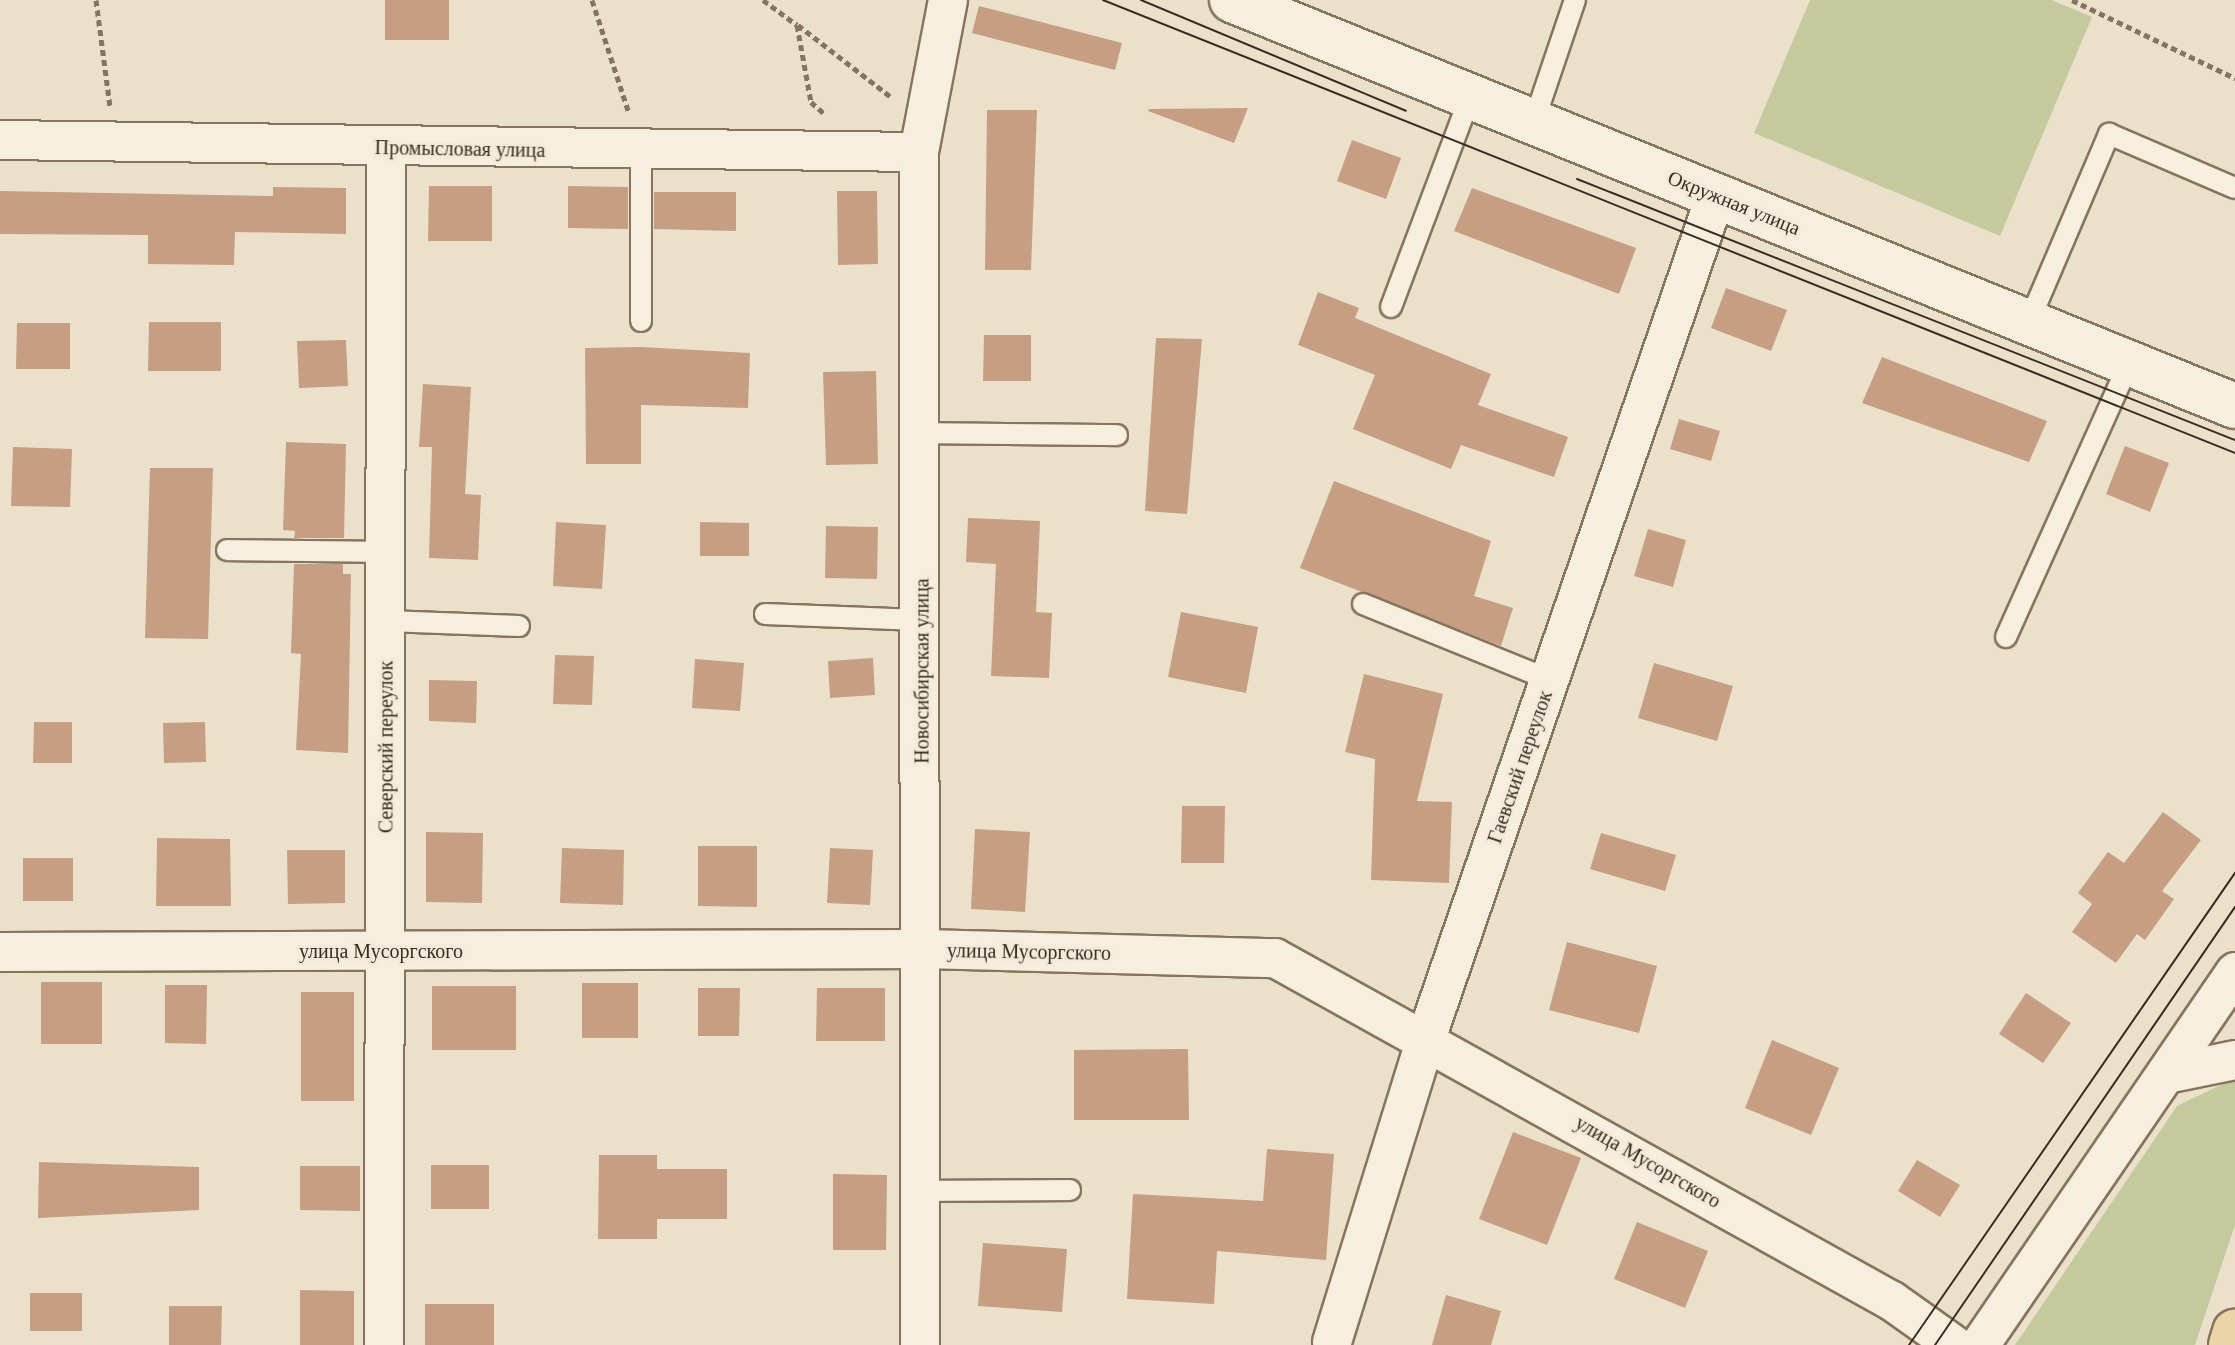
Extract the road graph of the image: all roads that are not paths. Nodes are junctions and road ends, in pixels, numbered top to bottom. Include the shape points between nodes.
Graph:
1 (948, 0) edge
2 (1232, 0) edge
3 (1568, 2) edge
4 (1471, 94) junction
5 (1534, 121) junction
6 (0, 140) edge
7 (386, 148) junction
8 (641, 152) junction
9 (919, 152) junction
10 (2235, 188) edge
11 (1716, 195) junction
12 (1391, 307) dead end
13 (641, 321) dead end
14 (2028, 324) junction
15 (2128, 365) junction
16 (2235, 406) edge
17 (922, 433) junction
18 (1117, 435) dead end
19 (227, 550) dead end
20 (385, 552) junction
21 (1363, 604) dead end
22 (765, 614) dead end
23 (922, 620) junction
24 (387, 621) junction
25 (519, 626) dead end
26 (2006, 637) dead end
27 (1550, 680) junction
28 (923, 949) junction
29 (386, 951) junction
30 (0, 952) edge
31 (2235, 972) edge
32 (1427, 1036) junction
33 (2235, 1060) edge
34 (2167, 1074) junction
35 (1070, 1190) dead end
36 (921, 1191) junction
37 (2235, 1332) edge
38 (1332, 1342) dead end
39 (384, 1345) edge
40 (920, 1345) edge
41 (1954, 1345) edge
42 (1980, 1345) edge
43 (2231, 1345) edge

1 - 9 street, Новосибирская улица
2 - 4 main road, Окружная улица
3 - 5 lane
4 - 5 main road, Окружная улица
4 - 12 lane
5 - 11 main road, Окружная улица
6 - 7 street, Промысловая улица
7 - 8 street, Промысловая улица
7 - 20 street, Северский переулок
8 - 9 street, Промысловая улица
8 - 13 lane
9 - 17 street, Новосибирская улица
10 - 14 lane via 2109,134
11 - 14 main road, Окружная улица
11 - 27 street, Гаевский переулок
14 - 15 main road, Окружная улица
15 - 16 main road, Окружная улица
15 - 26 lane
17 - 18 lane
17 - 23 street, Новосибирская улица
19 - 20 lane
20 - 24 street, Северский переулок
21 - 27 lane
22 - 23 lane
23 - 28 street, Новосибирская улица
24 - 25 lane
24 - 29 street, Северский переулок
27 - 32 street, Гаевский переулок
28 - 29 street, улица Мусоргского
28 - 32 street, улица Мусоргского via 1275,958
28 - 36 street, Новосибирская улица
29 - 30 street, улица Мусоргского
29 - 39 street, Северский переулок
31 - 34 street
32 - 38 street, Гаевский переулок
32 - 41 street, улица Мусоргского via 1892,1301
33 - 34 street
34 - 42 street
35 - 36 lane
36 - 40 street, Новосибирская улица
37 - 43 main road

